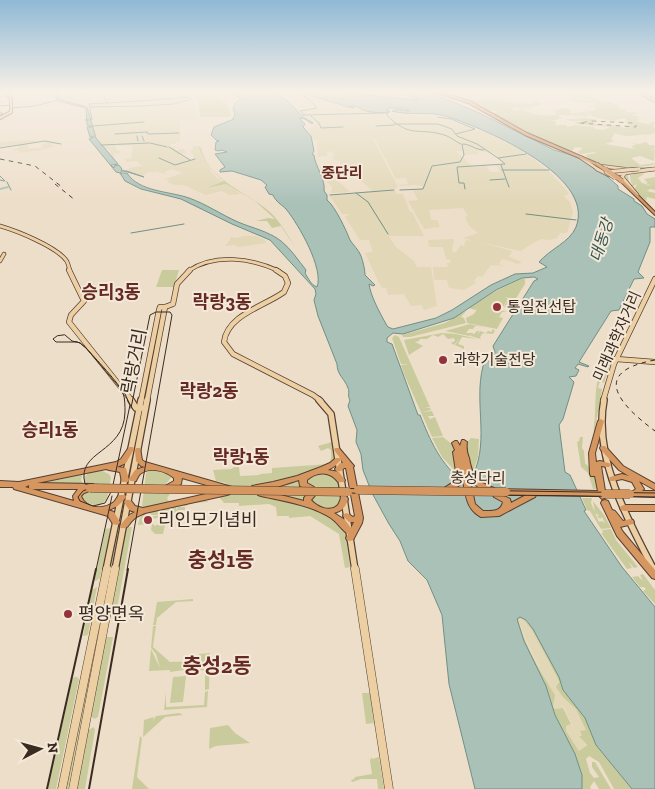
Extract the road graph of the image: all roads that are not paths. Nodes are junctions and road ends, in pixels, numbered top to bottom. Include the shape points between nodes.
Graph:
1 (517, 129) edge
2 (582, 158) junction
3 (596, 164) junction
4 (655, 169) edge
5 (623, 173) junction
6 (623, 180) junction
7 (655, 214) edge
8 (0, 226) edge
9 (4, 254) dead end
10 (0, 261) edge
11 (198, 266) junction
12 (187, 270) dead end
13 (655, 278) edge
14 (616, 359) junction
15 (655, 362) edge
16 (143, 408) junction
17 (601, 421) junction
18 (458, 442) dead end
19 (603, 448) junction
20 (135, 449) junction
21 (337, 450) junction
22 (460, 453) junction
23 (338, 460) junction
24 (607, 465) junction
25 (350, 466) junction
26 (153, 468) junction
27 (100, 469) junction
28 (339, 469) junction
29 (320, 472) junction
30 (173, 473) junction
31 (304, 477) junction
32 (129, 479) junction
33 (341, 480) junction
34 (613, 480) junction
35 (0, 485) edge
36 (18, 486) junction
37 (90, 487) junction
38 (655, 487) edge
39 (169, 489) junction
40 (229, 490) junction
41 (250, 490) junction
42 (312, 491) junction
43 (352, 492) junction
44 (436, 492) junction
45 (506, 492) junction
46 (497, 495) junction
47 (532, 495) junction
48 (602, 495) junction
49 (630, 495) junction
50 (122, 496) junction
51 (654, 496) edge
52 (128, 502) junction
53 (309, 505) junction
54 (165, 506) junction
55 (624, 508) junction
56 (655, 508) edge
57 (322, 510) junction
58 (503, 510) junction
59 (143, 511) junction
60 (346, 516) junction
61 (359, 518) junction
62 (630, 522) junction
63 (120, 524) junction
64 (349, 534) junction
65 (655, 574) edge
66 (62, 789) edge
67 (72, 789) edge
68 (389, 789) edge

1 - 2 highway
2 - 3 highway
2 - 5 main road, bridge via 603,173
3 - 4 main road, bridge via 620,169
3 - 6 highway, bridge
4 - 5 main road
4 - 6 main road, bridge via 606,172
5 - 6 main road
6 - 7 highway
8 - 16 main road via 49,247 66,260 84,301 69,322 126,390 136,408
9 - 10 main road
11 - 12 main road
11 - 16 main road, 락랑거리 via 178,280 173,304 160,307
11 - 21 main road via 211,260 232,260 266,265 285,275 288,283 284,291 232,323 225,332 225,343 234,354 320,399 331,414
13 - 14 main road, 미래과학자거리
14 - 15 main road
14 - 17 main road, 미래과학자거리 via 605,391
16 - 20 main road, 락랑거리
17 - 19 main road, 미래과학자거리
17 - 48 highway via 592,456
18 - 22 highway
19 - 24 main road, 미래과학자거리
19 - 38 highway via 621,468
20 - 26 highway via 141,463
20 - 27 highway via 124,461
20 - 32 main road, 락랑거리
21 - 23 main road
21 - 25 highway
22 - 44 highway, bridge via 460,481 451,488
22 - 45 highway, bridge via 476,482
22 - 58 highway via 474,509 488,515
23 - 28 main road
23 - 29 highway
24 - 34 main road, 미래과학자거리
24 - 48 highway via 597,465
25 - 28 highway via 342,465
25 - 43 highway
26 - 30 highway
26 - 32 highway via 142,470
27 - 32 highway via 121,468
27 - 36 highway
27 - 37 highway via 82,479
28 - 33 main road
29 - 31 highway
29 - 33 highway via 334,473
30 - 39 highway via 178,482
30 - 40 highway
31 - 41 highway
31 - 42 highway via 304,485
32 - 50 main road, 락랑거리
32 - 52 main road, 락랑거리
33 - 43 main road
34 - 49 highway via 624,476 635,480 640,489
34 - 55 main road, 미래과학자거리
35 - 36 highway
36 - 37 highway
36 - 63 highway via 108,513
37 - 39 highway, bridge
37 - 50 highway via 80,493 77,500 99,510 114,506
39 - 40 highway, bridge
39 - 54 highway via 176,498
40 - 41 highway, bridge
40 - 54 highway
41 - 42 highway, bridge
41 - 53 highway, bridge
42 - 43 highway, bridge
42 - 53 highway via 308,497
43 - 44 highway, 충성다리, bridge
43 - 46 highway, 충성다리, bridge
43 - 57 highway via 343,505 329,511
43 - 60 main road
43 - 61 highway
44 - 45 highway, 충성다리, bridge
45 - 48 highway, 충성다리
46 - 47 highway, 충성다리
46 - 58 highway via 507,501
47 - 48 highway, 충성다리
47 - 58 highway
48 - 49 highway, bridge
48 - 62 highway via 619,522 624,525
48 - 65 highway via 620,534
49 - 51 highway
50 - 63 main road, 락랑거리
52 - 59 highway via 132,508
52 - 63 main road, 락랑거리
53 - 57 highway
54 - 59 highway
55 - 56 highway
55 - 62 main road, 미래과학자거리
57 - 64 highway via 338,519
59 - 63 highway
60 - 61 highway via 352,520
60 - 64 main road
61 - 64 highway
62 - 65 main road, 미래과학자거리
63 - 66 main road, 락랑거리
63 - 67 main road, 락랑거리
64 - 68 main road

